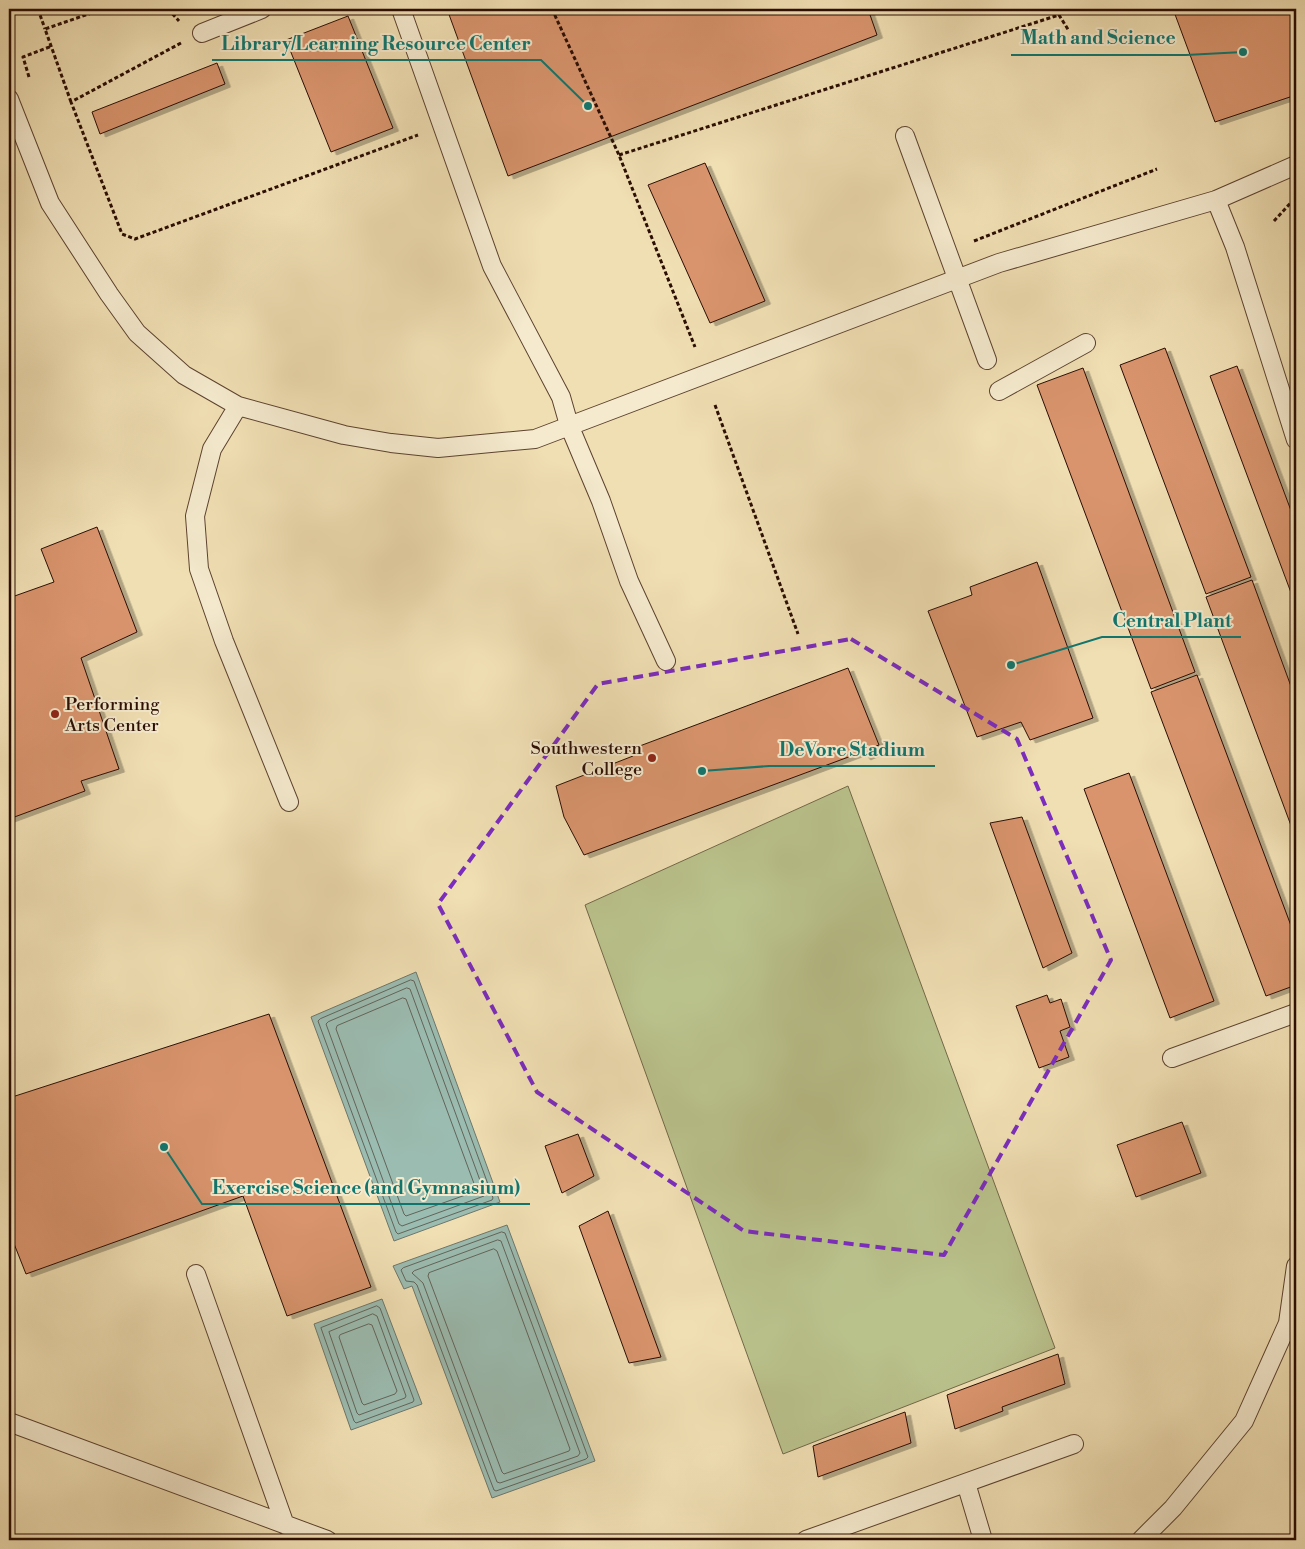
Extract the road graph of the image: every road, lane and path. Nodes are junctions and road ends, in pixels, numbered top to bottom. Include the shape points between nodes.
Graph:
1 (38, 9) edge
2 (104, 9) edge
3 (262, 9) edge
4 (401, 9) edge
5 (552, 9) edge
6 (1056, 9) edge
7 (1060, 9) edge
8 (1059, 15) junction
9 (46, 29) junction
10 (1069, 31) dead end
11 (202, 33) dead end
12 (184, 41) dead end
13 (52, 46) junction
14 (29, 77) dead end
15 (9, 99) edge
16 (71, 102) junction
17 (442, 126) junction
18 (905, 136) dead end
19 (619, 155) junction
20 (1296, 165) edge
21 (1157, 169) dead end
22 (1296, 197) edge
23 (1216, 200) junction
24 (1274, 221) dead end
25 (974, 240) dead end
26 (956, 280) junction
27 (1086, 343) dead end
28 (695, 347) dead end
29 (987, 360) dead end
30 (998, 391) dead end
31 (715, 405) dead end
32 (238, 406) junction
33 (569, 425) junction
34 (1295, 433) edge
35 (798, 634) dead end
36 (666, 661) dead end
37 (289, 802) dead end
38 (1296, 1013) edge
39 (1172, 1058) dead end
40 (1296, 1266) edge
41 (196, 1274) dead end
42 (9, 1422) edge
43 (1074, 1444) dead end
44 (966, 1483) junction
45 (284, 1525) junction
46 (327, 1540) edge
47 (806, 1540) edge
48 (983, 1540) edge
49 (1141, 1540) edge

1 - 9 path
2 - 9 path
3 - 11 lane
4 - 17 lane
5 - 19 path
6 - 8 path
7 - 8 path
8 - 10 path
8 - 19 path
9 - 13 path
12 - 16 path
13 - 14 path via 23,57
13 - 16 path
15 - 32 lane via 50,202 136,332 184,375
16 - 17 path via 122,234 134,239
17 - 33 lane via 492,266 561,397
18 - 26 lane
19 - 28 path
20 - 23 lane
21 - 25 path
22 - 24 path
23 - 26 lane via 999,263
23 - 34 lane via 1235,247
26 - 29 lane
26 - 33 lane
27 - 30 lane
31 - 35 path
32 - 33 lane via 344,435 438,448 534,438
32 - 37 lane via 212,449 195,516 199,570
33 - 36 lane via 629,580
38 - 39 lane
40 - 49 lane via 1288,1323 1244,1421 1173,1508
41 - 45 lane
42 - 45 lane
43 - 44 lane
44 - 47 lane
44 - 48 lane
45 - 46 lane

